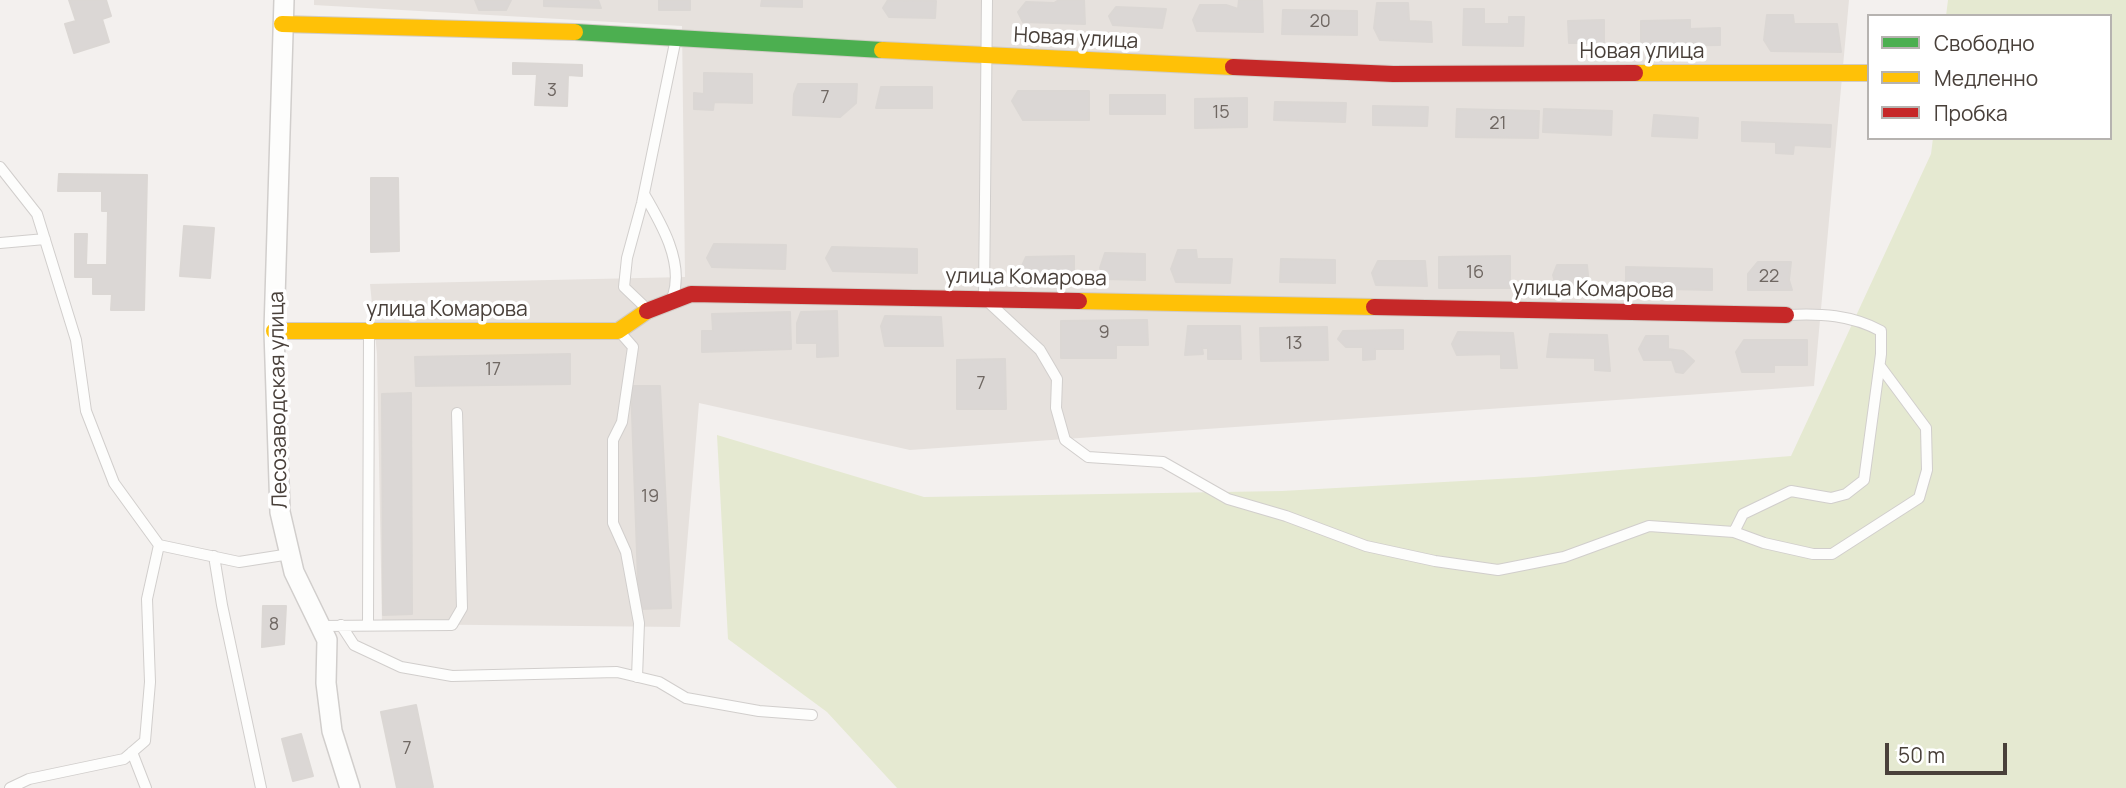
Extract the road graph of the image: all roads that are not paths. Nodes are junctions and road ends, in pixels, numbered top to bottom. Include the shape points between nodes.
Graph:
1 (284, 0) edge
2 (987, 0) edge
3 (282, 24) junction
4 (676, 37) junction
5 (986, 56) junction
6 (1867, 73) edge
7 (0, 167) edge
8 (644, 194) junction
9 (45, 239) junction
10 (0, 243) edge
11 (984, 298) junction
12 (672, 300) junction
13 (649, 310) junction
14 (1786, 315) joint
15 (274, 331) junction
16 (369, 331) junction
17 (618, 331) junction
18 (1880, 366) junction
19 (457, 413) dead end
20 (1734, 532) junction
21 (159, 545) junction
22 (290, 554) junction
23 (214, 556) junction
24 (369, 624) junction
25 (341, 625) junction
26 (320, 626) junction
27 (637, 677) junction
28 (812, 715) dead end
29 (131, 752) junction
30 (10, 788) edge
31 (146, 788) edge
32 (261, 788) edge
33 (350, 788) edge

1 - 3 street, Лесозаводская улица
2 - 5 lane
3 - 4 street, Новая улица
3 - 15 street, Лесозаводская улица
4 - 5 street, Новая улица
4 - 8 lane
5 - 6 street, Новая улица via 1393,74
5 - 11 lane
7 - 9 lane via 37,214
8 - 12 lane via 672,251 677,283
8 - 13 lane via 624,287
9 - 10 lane
9 - 21 lane via 76,340 86,411 114,483
11 - 12 street, улица Комарова via 691,294
11 - 14 street, улица Комарова
11 - 20 lane via 1040,350 1057,379 1056,408 1065,440 1088,457 1163,462 1228,499 1366,546 1498,570 1564,557 1649,526
12 - 13 street, улица Комарова
13 - 17 street, улица Комарова
14 - 18 lane via 1815,313 1862,320 1881,331
15 - 16 street, улица Комарова
15 - 22 street, Лесозаводская улица via 280,512
16 - 17 street, улица Комарова
16 - 24 lane
17 - 27 lane via 633,347 622,422 613,440 613,523 626,552 639,623
18 - 20 lane via 1864,480 1846,494 1831,498 1791,491 1780,495 1743,514
18 - 20 lane via 1926,428 1927,470 1919,498 1832,554 1764,543
19 - 24 lane via 462,608 452,625
21 - 23 lane
21 - 29 lane via 148,599 150,682 145,741
22 - 23 lane via 239,562
22 - 26 street, Лесозаводская улица
23 - 32 lane
24 - 25 lane
25 - 26 lane
25 - 27 lane via 354,645 401,667 452,676 617,672
26 - 33 street, Лесозаводская улица via 327,640 332,731
27 - 28 lane via 659,682 686,698
29 - 30 lane via 124,759 29,779
29 - 31 lane

